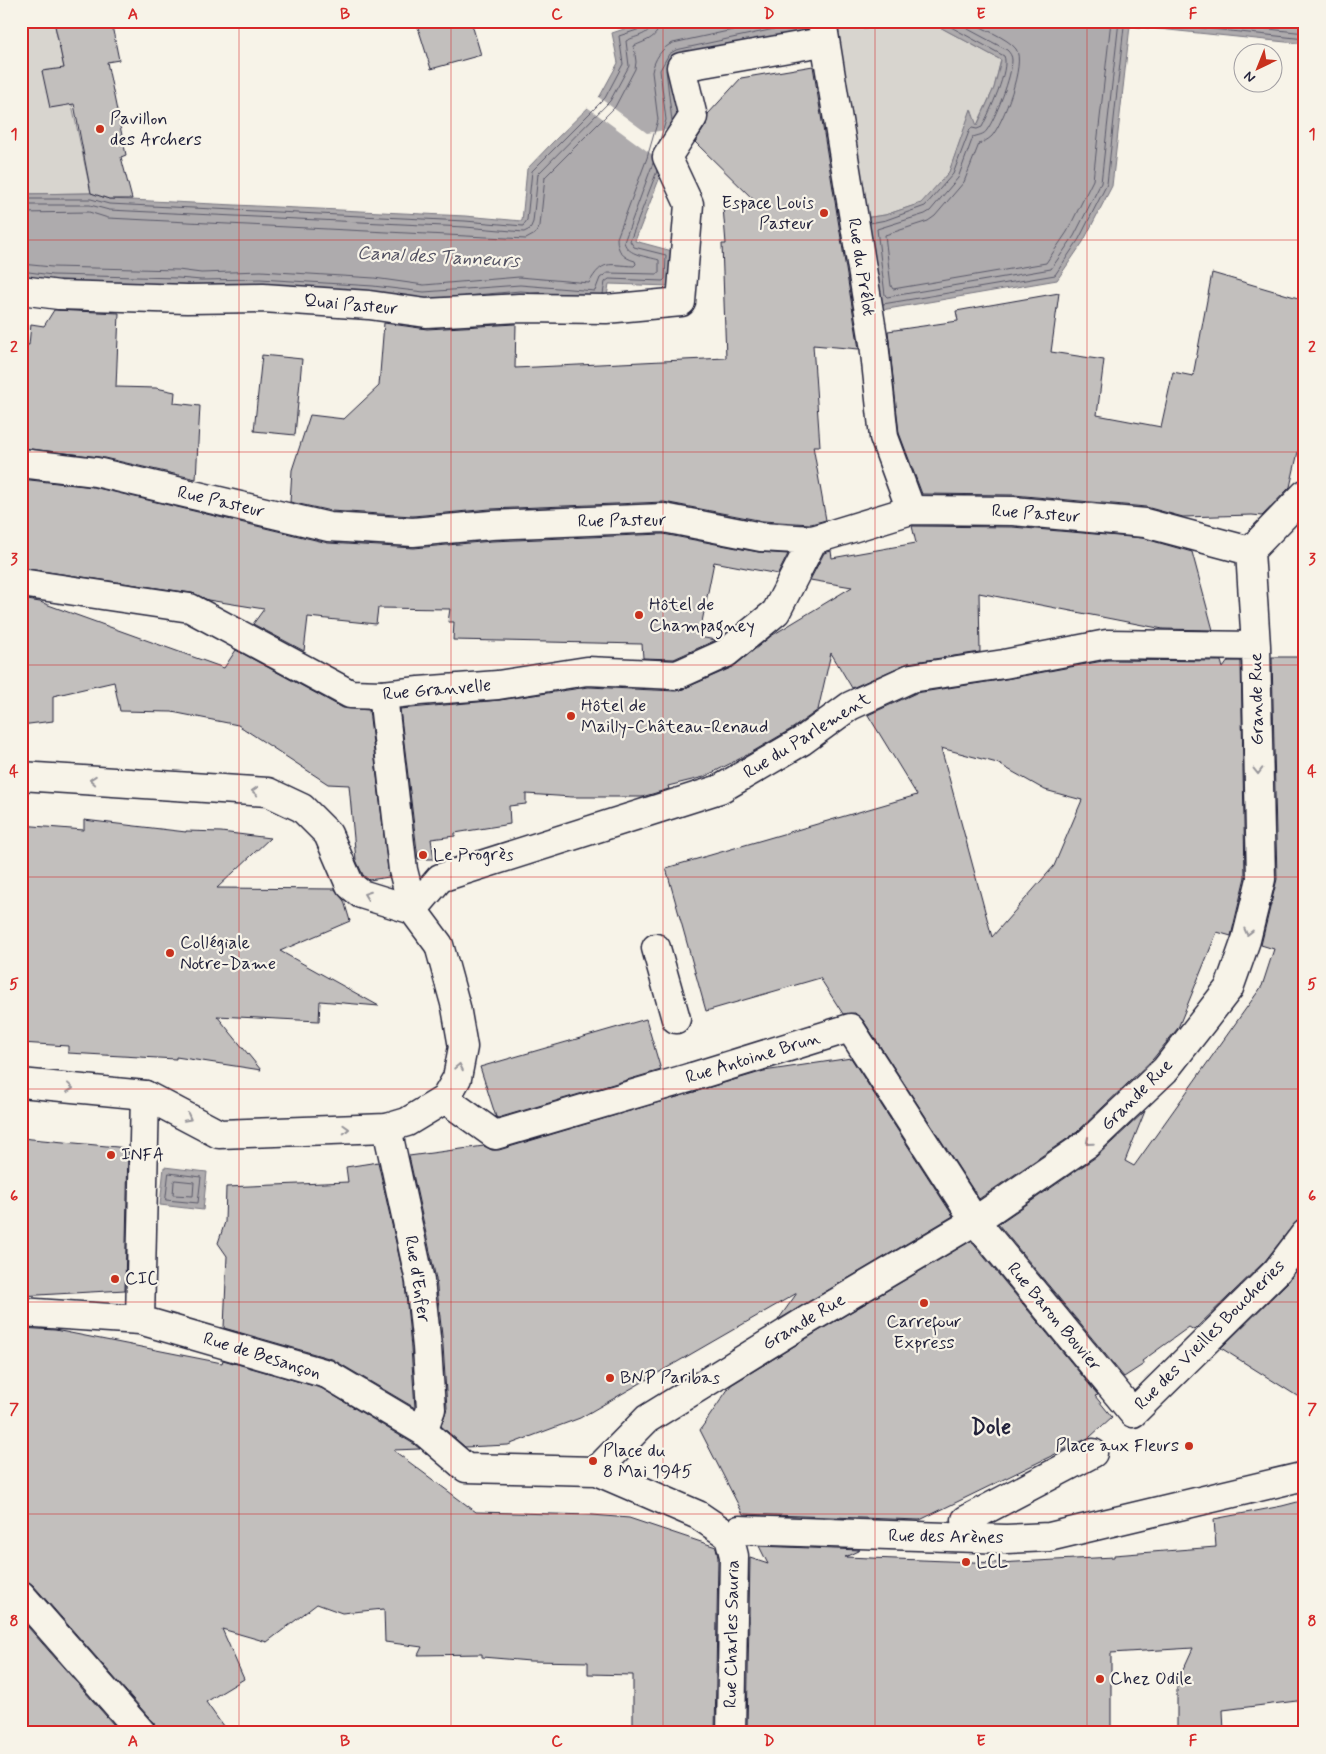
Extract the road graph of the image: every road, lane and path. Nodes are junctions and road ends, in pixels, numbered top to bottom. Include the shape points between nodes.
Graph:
1 (817, 32) edge
2 (21, 290) edge
3 (21, 463) edge
4 (1305, 494) edge
5 (912, 510) junction
6 (813, 540) junction
7 (1250, 551) junction
8 (21, 583) edge
9 (1256, 646) junction
10 (383, 696) junction
11 (21, 776) edge
12 (413, 910) junction
13 (656, 948) dead end
14 (676, 1019) dead end
15 (21, 1083) edge
16 (144, 1095) junction
17 (445, 1099) junction
18 (387, 1128) junction
19 (975, 1221) junction
20 (1305, 1234) edge
21 (21, 1312) edge
22 (140, 1320) junction
23 (1133, 1412) joint
24 (423, 1432) junction
25 (1093, 1452) dead end
26 (596, 1471) junction
27 (1305, 1476) edge
28 (966, 1520) dead end
29 (729, 1536) junction
30 (21, 1595) edge
31 (142, 1733) edge
32 (731, 1733) edge

1 - 2 street, Quai Pasteur via 681,67 693,117 667,157 689,204 681,302 606,309 519,308 426,313 369,305 263,298 59,295
1 - 5 street, Rue du Prélot via 873,338 884,436
3 - 6 street, Rue Pasteur via 96,472 329,527 413,532 491,525 664,518 761,537
4 - 7 street
5 - 6 street, Rue Pasteur
5 - 7 street, Rue Pasteur via 1013,510 1145,524
6 - 10 street, Rue Granvelle via 776,612 726,653 677,674 587,671 498,685
7 - 9 street, Grande Rue
8 - 10 street, Rue Granvelle via 190,608 350,694
9 - 12 street, Rue du Parlement via 1107,644 910,678 850,706 802,741 720,789 440,878
9 -> 19 street, Grande Rue via 1261,879 1246,940 1229,988 1165,1070 1087,1144
10 - 12 street via 403,870
12 -> 11 street via 361,894 350,885 328,834 302,808 268,792
17 -> 12 street via 457,1078 463,1047 439,946
13 - 14 street
15 -> 16 street
16 -> 18 street via 219,1134
16 - 22 street
17 - 18 street via 407,1122
17 - 19 street, Rue Antoine Brun via 495,1135 850,1028
18 - 24 street, Rue d'Enfer via 420,1281 431,1410
19 - 23 street, Rue Baron Bouvier
19 - 26 street, Grande Rue via 809,1318 647,1419
20 - 23 street, Rue des Vieilles Boucheries via 1277,1271
21 - 22 street, Rue de Besançon
22 - 24 street, Rue de Besançon via 327,1374
24 - 26 street, Rue de Besançon via 466,1468
25 - 28 street
26 - 29 street via 698,1515
27 - 29 street, Rue des Arènes via 1049,1536 1006,1539 739,1530
29 - 32 street, Rue Charles Sauria via 734,1556
30 - 31 street

